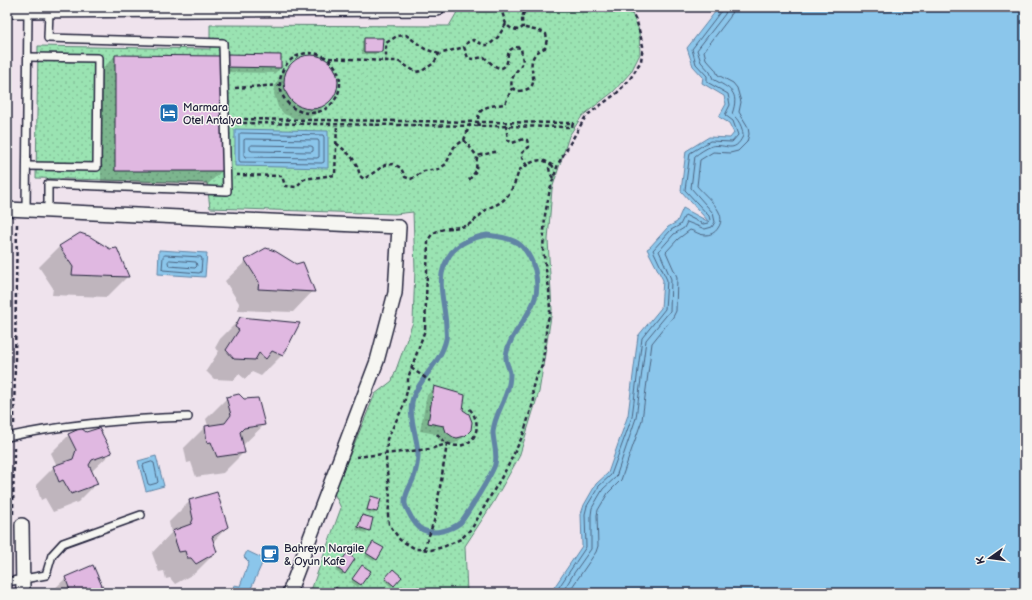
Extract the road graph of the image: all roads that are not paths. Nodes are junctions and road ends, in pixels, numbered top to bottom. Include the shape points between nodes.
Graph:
1 (437, 7) edge
2 (28, 11) junction
3 (49, 11) junction
4 (7, 12) edge
5 (28, 57) junction
6 (27, 166) junction
7 (17, 209) edge
8 (48, 211) junction
9 (188, 417) dead end
10 (10, 436) edge
11 (140, 515) dead end
12 (22, 525) dead end
13 (23, 580) junction
14 (7, 582) edge
15 (23, 593) edge
16 (289, 593) edge

1 - 3 street
2 - 3 street
2 - 4 street
2 - 5 lane
3 - 8 lane via 48,38 224,43 227,191 48,184
5 - 6 lane
5 - 6 lane via 98,58 97,167
6 - 7 lane
7 - 8 street
8 - 16 street via 399,227 395,293 377,361
9 - 10 lane via 58,427
11 - 13 lane via 63,543 52,555 46,575
12 - 13 street
13 - 14 lane
13 - 15 street

